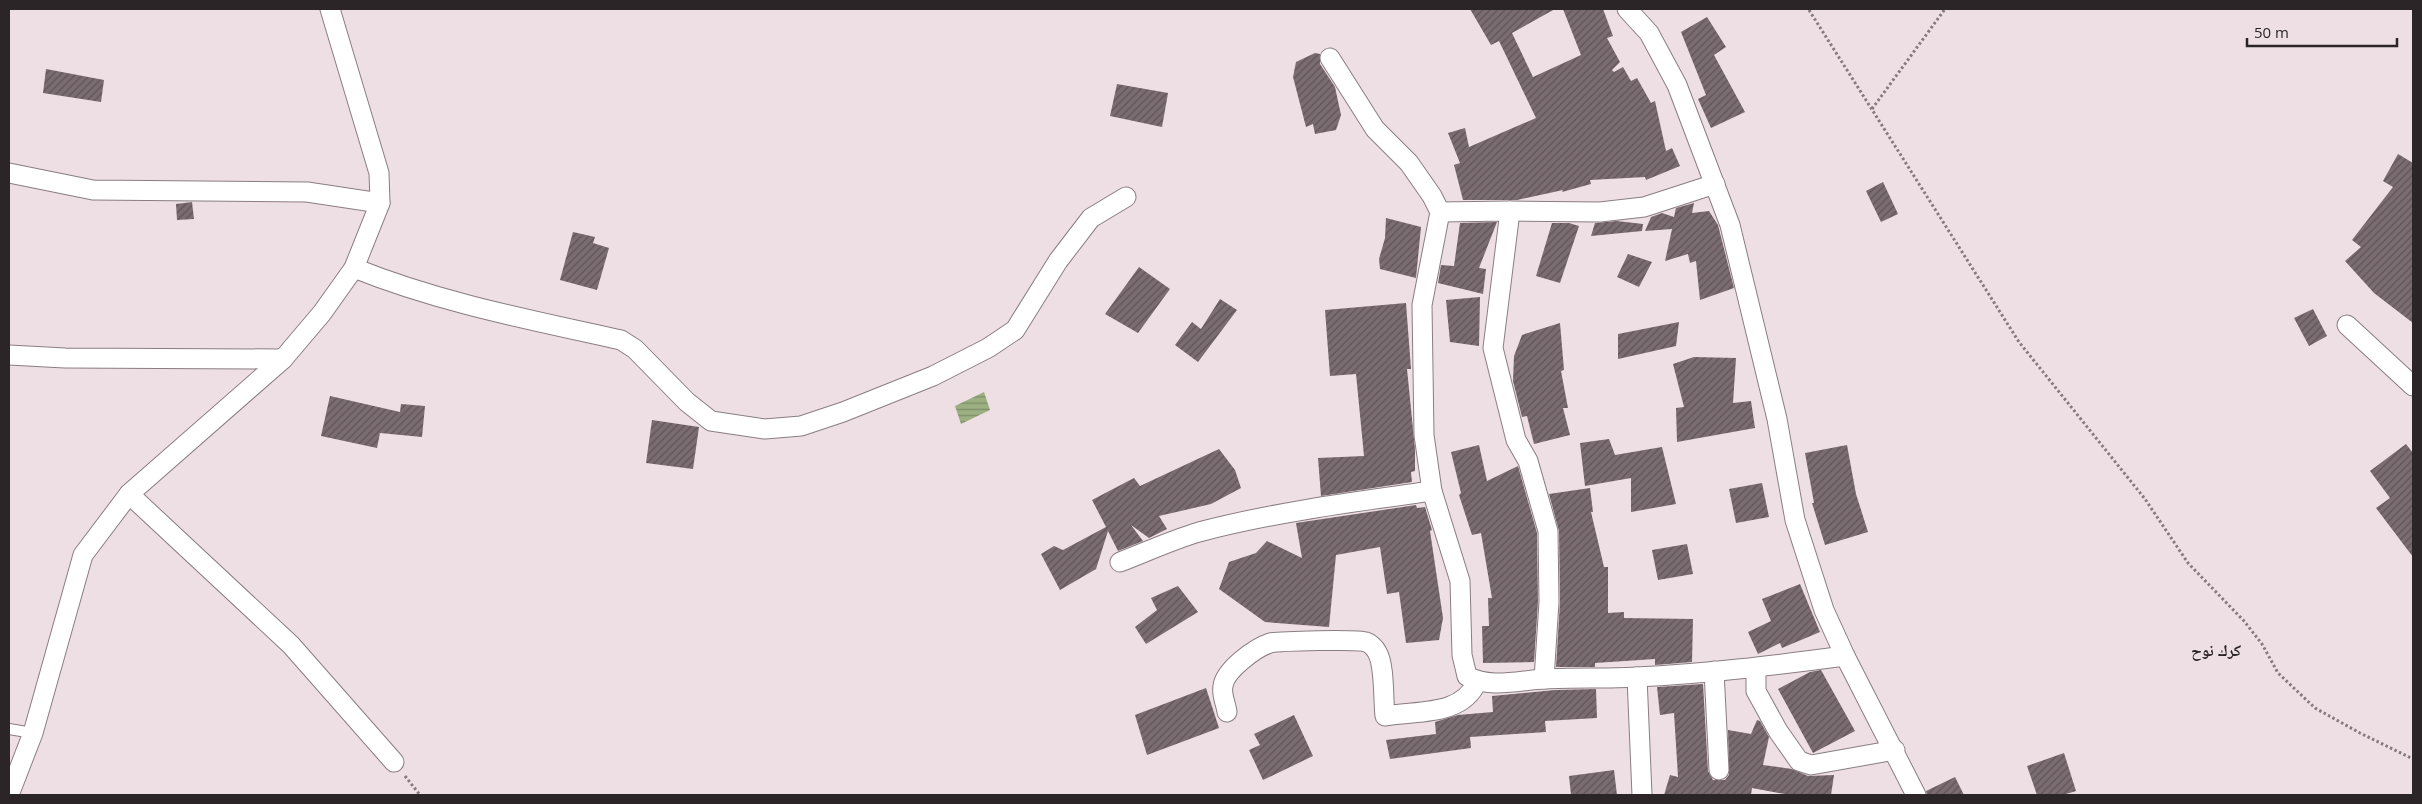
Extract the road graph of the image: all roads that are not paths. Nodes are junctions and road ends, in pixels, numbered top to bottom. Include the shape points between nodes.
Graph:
1 (330, 9) edge
2 (1627, 9) edge
3 (1330, 58) dead end
4 (9, 172) edge
5 (1715, 184) junction
6 (1126, 197) dead end
7 (380, 204) junction
8 (1510, 211) junction
9 (1440, 212) junction
10 (354, 268) junction
11 (2347, 325) dead end
12 (9, 355) edge
13 (283, 359) junction
14 (2413, 386) edge
15 (1432, 491) junction
16 (129, 494) junction
17 (1120, 562) dead end
18 (1845, 656) junction
19 (1756, 668) junction
20 (1714, 670) junction
21 (1637, 677) junction
22 (1544, 679) junction
23 (1477, 682) junction
24 (1228, 712) dead end
25 (9, 729) edge
26 (32, 733) junction
27 (1895, 750) junction
28 (394, 762) dead end
29 (1719, 770) dead end
30 (10, 795) edge
31 (1642, 795) edge
32 (1916, 795) edge

1 - 7 street via 379,173
2 - 5 street via 1649,33 1676,86
3 - 9 street via 1375,129 1409,163
4 - 7 street via 93,190 307,192
5 - 8 street via 1644,208 1600,212
5 - 18 street via 1730,224 1774,409 1795,520 1824,610
6 - 10 street via 1091,218 1058,261 1014,330 988,348 933,376 801,426 765,429 711,421 686,402 635,349 621,340 477,309 402,288
7 - 10 street
8 - 9 street
8 - 22 street via 1493,348 1516,440 1528,461 1548,531 1549,602
9 - 15 street via 1422,305 1424,435
10 - 13 street
11 - 14 street
12 - 13 street
13 - 16 street
15 - 17 street via 1250,520 1196,533
15 - 23 street via 1460,581 1464,668 1467,676
16 - 26 street via 83,556
16 - 28 street via 291,645
18 - 19 street
18 - 27 street
19 - 20 street
19 - 27 street via 1756,691 1799,760 1811,765
20 - 21 street
20 - 29 street
21 - 22 street
21 - 31 street
22 - 23 street
23 - 24 street via 1465,699 1448,708 1385,716 1382,664 1369,644 1356,641 1275,642 1259,648 1239,662 1225,680 1223,694
25 - 26 lane
26 - 30 street
27 - 32 street

